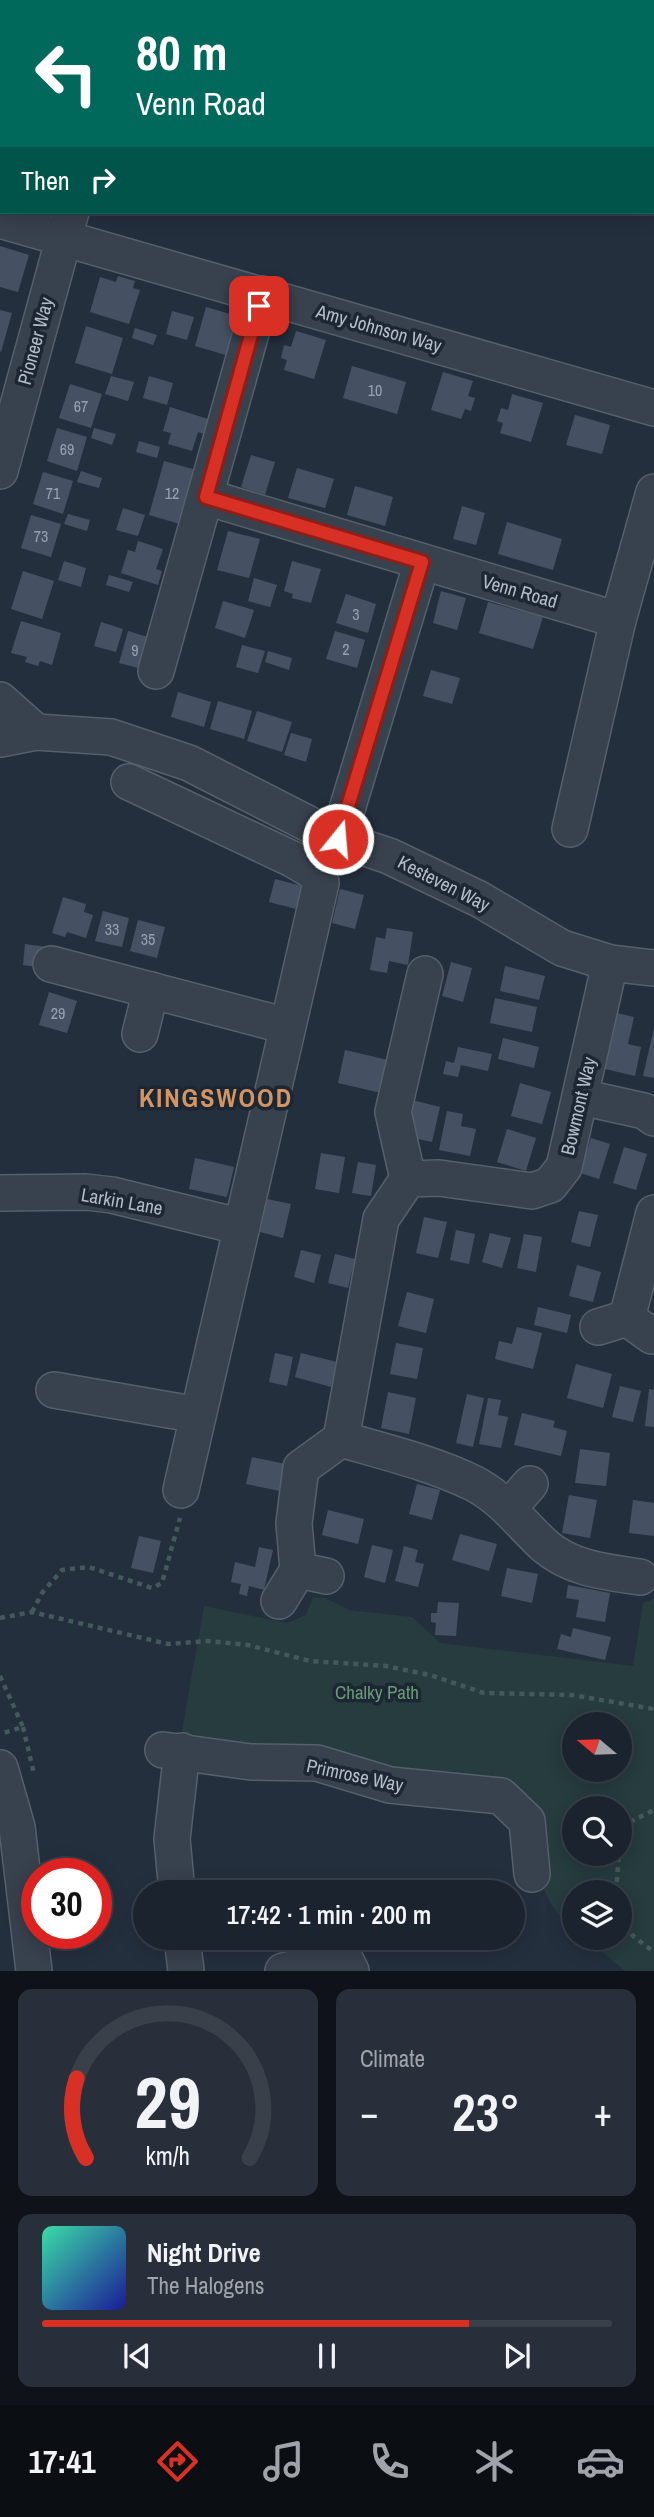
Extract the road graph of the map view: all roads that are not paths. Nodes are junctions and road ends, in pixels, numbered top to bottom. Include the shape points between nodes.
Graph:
1 (0, 220) edge
2 (67, 225) edge
3 (262, 294) junction
4 (654, 408) edge
5 (0, 471) edge
6 (654, 492) edge
7 (206, 497) junction
8 (422, 562) junction
9 (618, 620) junction
10 (156, 671) dead end
11 (0, 700) edge
12 (36, 732) junction
13 (0, 739) edge
14 (129, 782) dead end
15 (570, 829) dead end
16 (338, 839) junction
17 (610, 963) junction
18 (51, 964) dead end
19 (654, 968) edge
20 (425, 974) dead end
21 (150, 990) junction
22 (286, 1026) junction
23 (140, 1034) dead end
24 (581, 1097) junction
25 (654, 1118) edge
26 (408, 1179) junction
27 (0, 1194) edge
28 (654, 1213) edge
29 (242, 1227) junction
30 (626, 1327) dead end
31 (54, 1390) dead end
32 (198, 1416) junction
33 (341, 1439) junction
34 (181, 1490) road end
35 (640, 1577) dead end
36 (279, 1601) dead end
37 (0, 1768) edge
38 (532, 1874) dead end
39 (176, 1880) edge
40 (184, 1950) edge
41 (34, 1971) edge
42 (186, 1971) edge
43 (283, 1971) edge
44 (351, 1971) edge

1 - 2 street, Amy Johnson Way
2 - 3 street, Amy Johnson Way
2 - 5 street, Pioneer Way
3 - 4 street, Amy Johnson Way
3 - 7 street
6 - 9 street
7 - 8 street, Venn Road
7 - 10 street via 179,634
8 - 9 street, Venn Road
8 - 16 street
9 - 15 street via 595,798
11 - 12 street
12 - 13 street, Kesteven Way
12 - 16 street, Kesteven Way via 111,737 188,762
14 - 22 street via 314,872 321,883
16 - 17 street, Kesteven Way via 389,856 562,948
17 - 19 street, Kesteven Way
17 - 24 street, Bowmont Way
18 - 21 street
20 - 26 street via 398,1028 393,1112
21 - 22 street
21 - 23 street
22 - 29 street
24 - 25 street via 644,1111
24 - 26 street, Bowmont Way via 564,1167 550,1185 532,1191 439,1178
26 - 33 street via 381,1219
27 - 29 street, Larkin Lane via 112,1195
28 - 30 street
29 - 32 street
31 - 32 street
32 - 34 street
33 - 35 street via 520,1496 547,1547 587,1570
33 - 36 street via 301,1468 293,1523 312,1573
37 - 41 street via 16,1827
38 - 39 street, Primrose Way via 527,1821 501,1796 390,1785 317,1763 251,1762 172,1750
40 - 42 street
43 - 44 street via 344,1957

